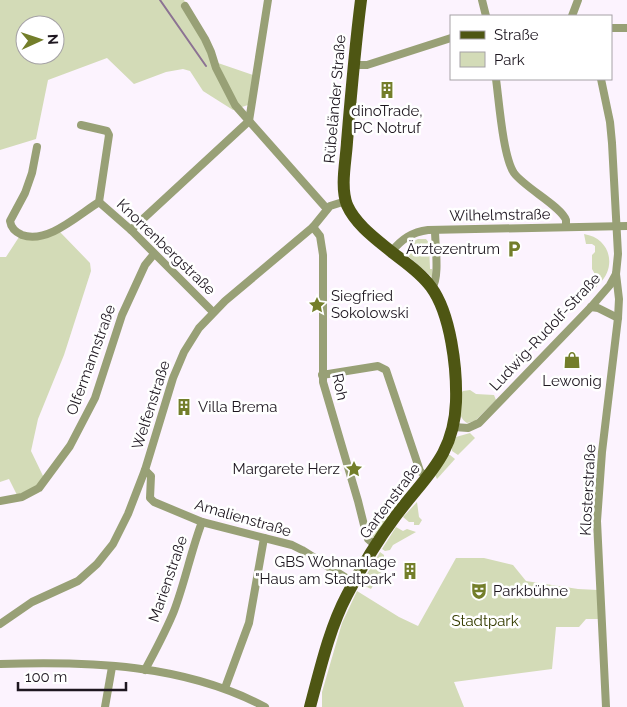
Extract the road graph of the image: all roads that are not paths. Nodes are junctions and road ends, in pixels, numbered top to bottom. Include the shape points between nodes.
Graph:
1 (268, 0) edge
2 (361, 0) edge
3 (482, 0) edge
4 (578, 0) edge
5 (185, 6) dead end
6 (486, 15) edge
7 (572, 15) edge
8 (612, 28) edge
9 (627, 28) edge
10 (450, 38) edge
11 (354, 65) junction
12 (496, 80) edge
13 (602, 80) edge
14 (249, 120) junction
15 (80, 125) dead end
16 (37, 147) dead end
17 (346, 201) junction
18 (99, 202) junction
19 (327, 209) junction
20 (627, 226) edge
21 (313, 227) junction
22 (616, 227) junction
23 (566, 228) junction
24 (131, 230) junction
25 (434, 230) junction
26 (392, 251) junction
27 (154, 254) junction
28 (616, 274) junction
29 (432, 288) junction
30 (591, 307) junction
31 (213, 312) junction
32 (618, 318) junction
33 (322, 375) junction
34 (454, 427) junction
35 (145, 470) junction
36 (427, 478) junction
37 (0, 501) edge
38 (202, 522) junction
39 (264, 538) junction
40 (376, 546) junction
41 (354, 583) junction
42 (0, 624) edge
43 (0, 664) edge
44 (112, 667) junction
45 (145, 670) junction
46 (225, 688) junction
47 (105, 707) edge
48 (265, 707) edge
49 (310, 707) edge
50 (606, 707) edge

1 - 14 street
2 - 11 main road, Rübeländer Straße
3 - 6 street
4 - 7 street
5 - 14 street via 205,39 227,91
8 - 9 street
10 - 11 street via 367,65
11 - 17 main road, Rübeländer Straße via 345,166
12 - 23 street via 508,161 524,184 561,213 566,220
13 - 22 street, Ludwig-Rudolf-Straße via 610,122
14 - 19 street
14 - 24 street
15 - 18 street, Knorrenbergstraße via 107,131 109,135
16 - 18 street, Knorrenbergstraße via 25,193 10,221 13,230 33,237 48,233 60,229
17 - 19 street, Welfenstraße
17 - 26 main road via 359,222
18 - 24 street, Knorrenbergstraße
19 - 21 street, Welfenstraße
20 - 22 street, Wilhelmstraße
21 - 31 street, Welfenstraße
21 - 33 street, Roh via 320,236 324,255
22 - 23 street, Wilhelmstraße
22 - 28 street, Ludwig-Rudolf-Straße
23 - 25 street, Wilhelmstraße
24 - 27 street, Knorrenbergstraße
25 - 26 street, Wilhelmstraße via 408,237
25 - 29 street via 436,282
26 - 29 main road
27 - 31 street, Knorrenbergstraße
27 - 37 street, Olfermannstraße via 145,265 122,315 95,398 70,446 39,488 22,497
28 - 30 street, Ludwig-Rudolf-Straße
28 - 32 street, Klosterstraße
29 - 34 main road, Gartenstraße via 441,307 452,352 456,393
30 - 32 street
30 - 34 street, Ludwig-Rudolf-Straße via 479,423 468,428
31 - 35 street, Welfenstraße via 184,352
32 - 50 street, Klosterstraße via 597,521
33 - 36 street via 378,366 386,370 420,471
33 - 40 street, Roh via 366,533
34 - 36 main road, Gartenstraße via 446,450
35 - 38 street, Amalienstraße via 152,476 150,498 154,502
35 - 42 street, Welfenstraße via 121,528 97,564 78,581 32,602
36 - 40 main road, Gartenstraße via 393,519
38 - 39 street, Amalienstraße
38 - 45 street, Marienstraße via 174,609
39 - 41 street, Amalienstraße via 302,550
39 - 46 street via 249,623
40 - 41 main road, Gartenstraße
41 - 49 main road, Gartenstraße via 332,631
43 - 44 street
44 - 45 street
44 - 47 street
45 - 46 street via 197,679
46 - 48 street

